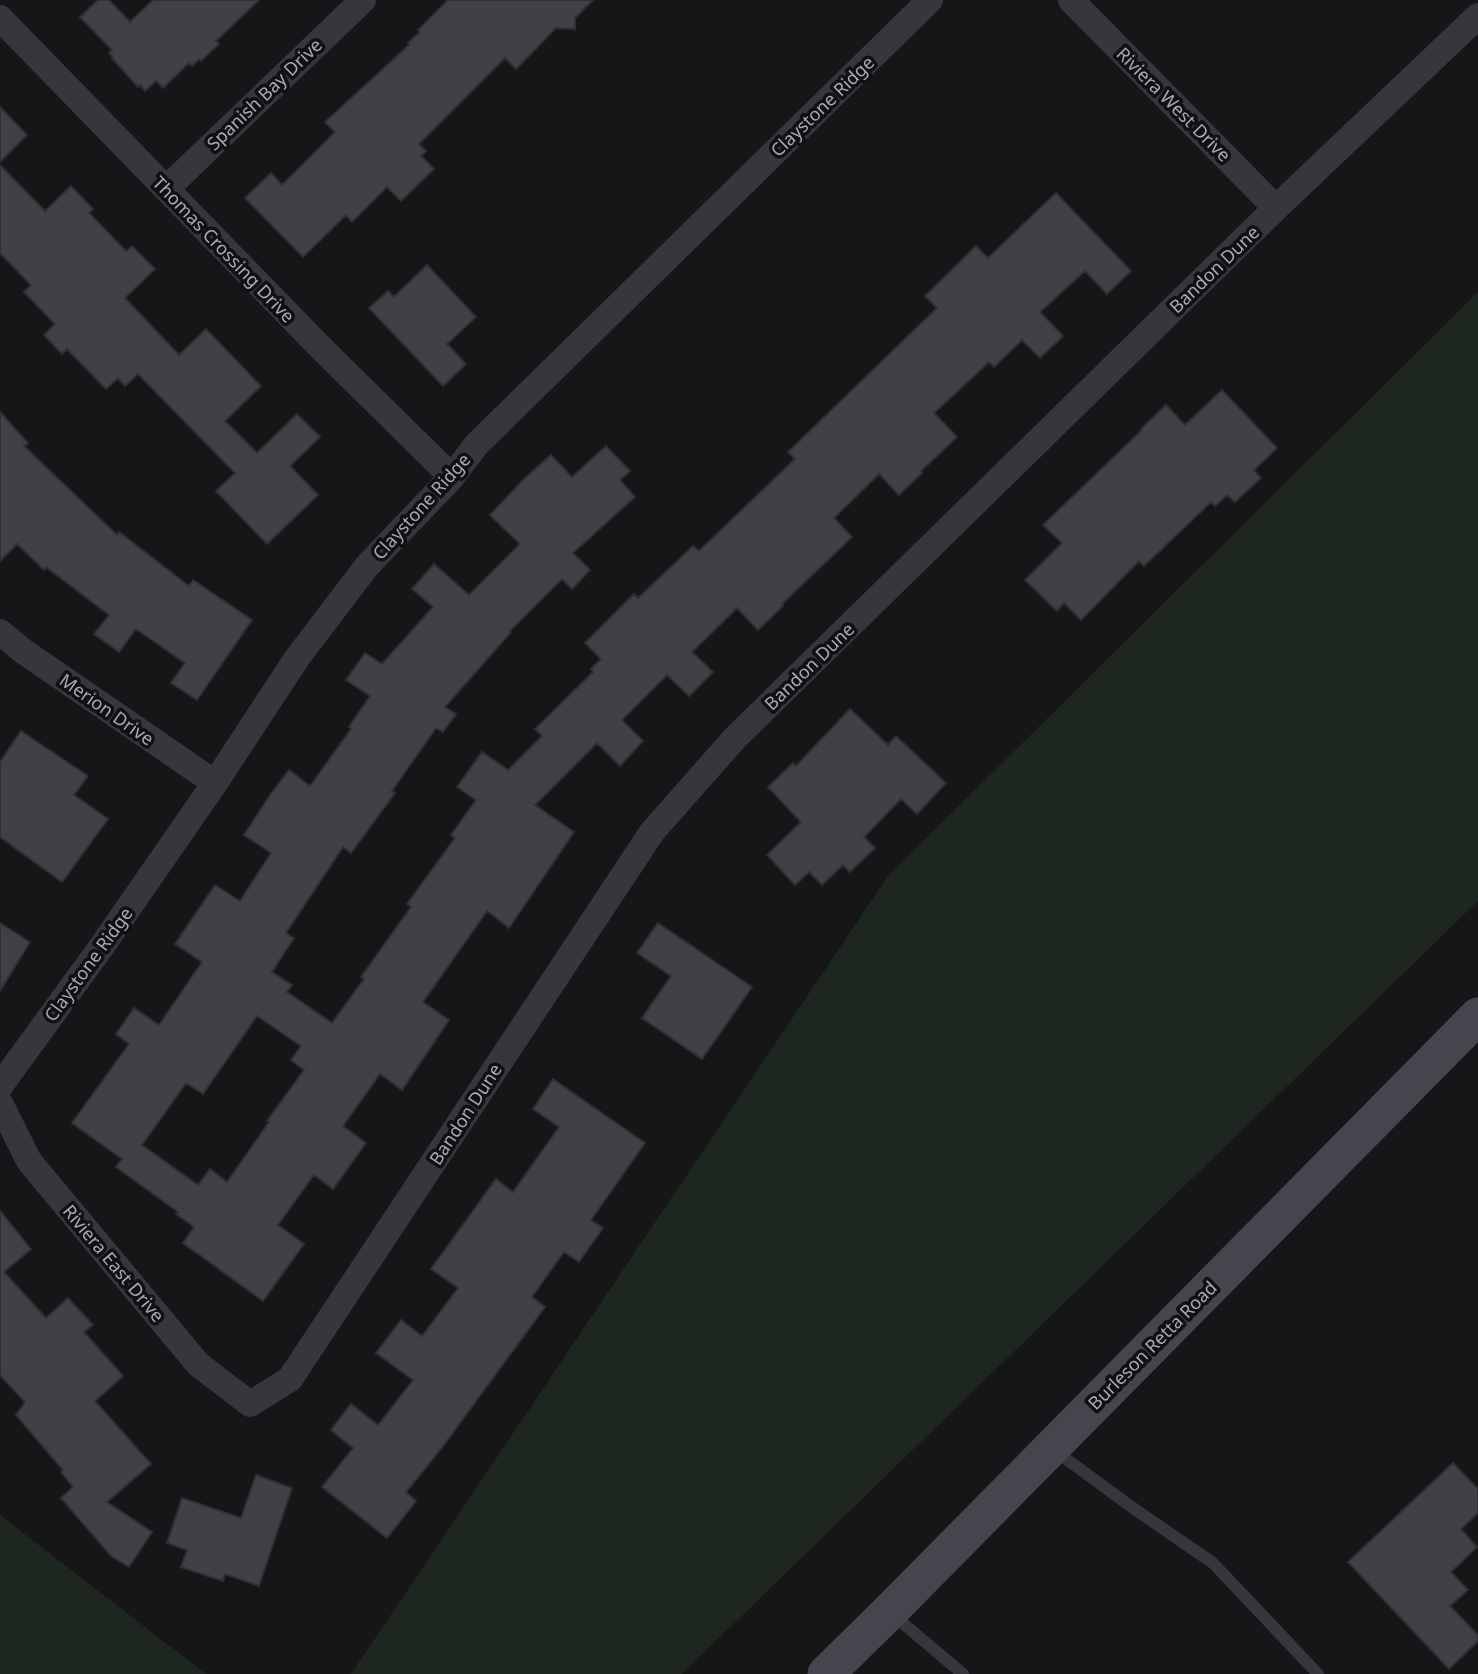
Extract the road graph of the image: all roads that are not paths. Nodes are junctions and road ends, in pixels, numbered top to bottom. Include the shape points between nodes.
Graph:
1 (363, 0) edge
2 (930, 0) edge
3 (1071, 0) edge
4 (1478, 16) edge
5 (0, 18) edge
6 (166, 189) junction
7 (1276, 208) junction
8 (452, 477) junction
9 (0, 632) edge
10 (215, 783) junction
11 (1478, 1016) edge
12 (0, 1086) edge
13 (0, 1103) edge
14 (250, 1404) joint
15 (1051, 1448) junction
16 (890, 1612) junction
17 (826, 1674) edge
18 (963, 1674) edge
19 (1318, 1674) edge

1 - 6 street, Spanish Bay Drive
2 - 8 street, Claystone Ridge via 476,445
3 - 7 street, Riviera West Drive
4 - 7 street, Bandon Dune
5 - 6 street, Thomas Crossing Drive
6 - 8 street, Thomas Crossing Drive
7 - 14 street, Bandon Dune via 735,738 652,832 290,1378
8 - 10 street, Claystone Ridge via 367,566 297,658
9 - 10 street, Merion Drive
10 - 12 street, Claystone Ridge
11 - 15 street, Burleson Retta Road
13 - 14 street, Riviera East Drive via 29,1161 189,1354
15 - 16 street, Burleson Retta Road
15 - 19 lane via 1213,1563
16 - 17 street, Burleson Retta Road
16 - 18 lane

